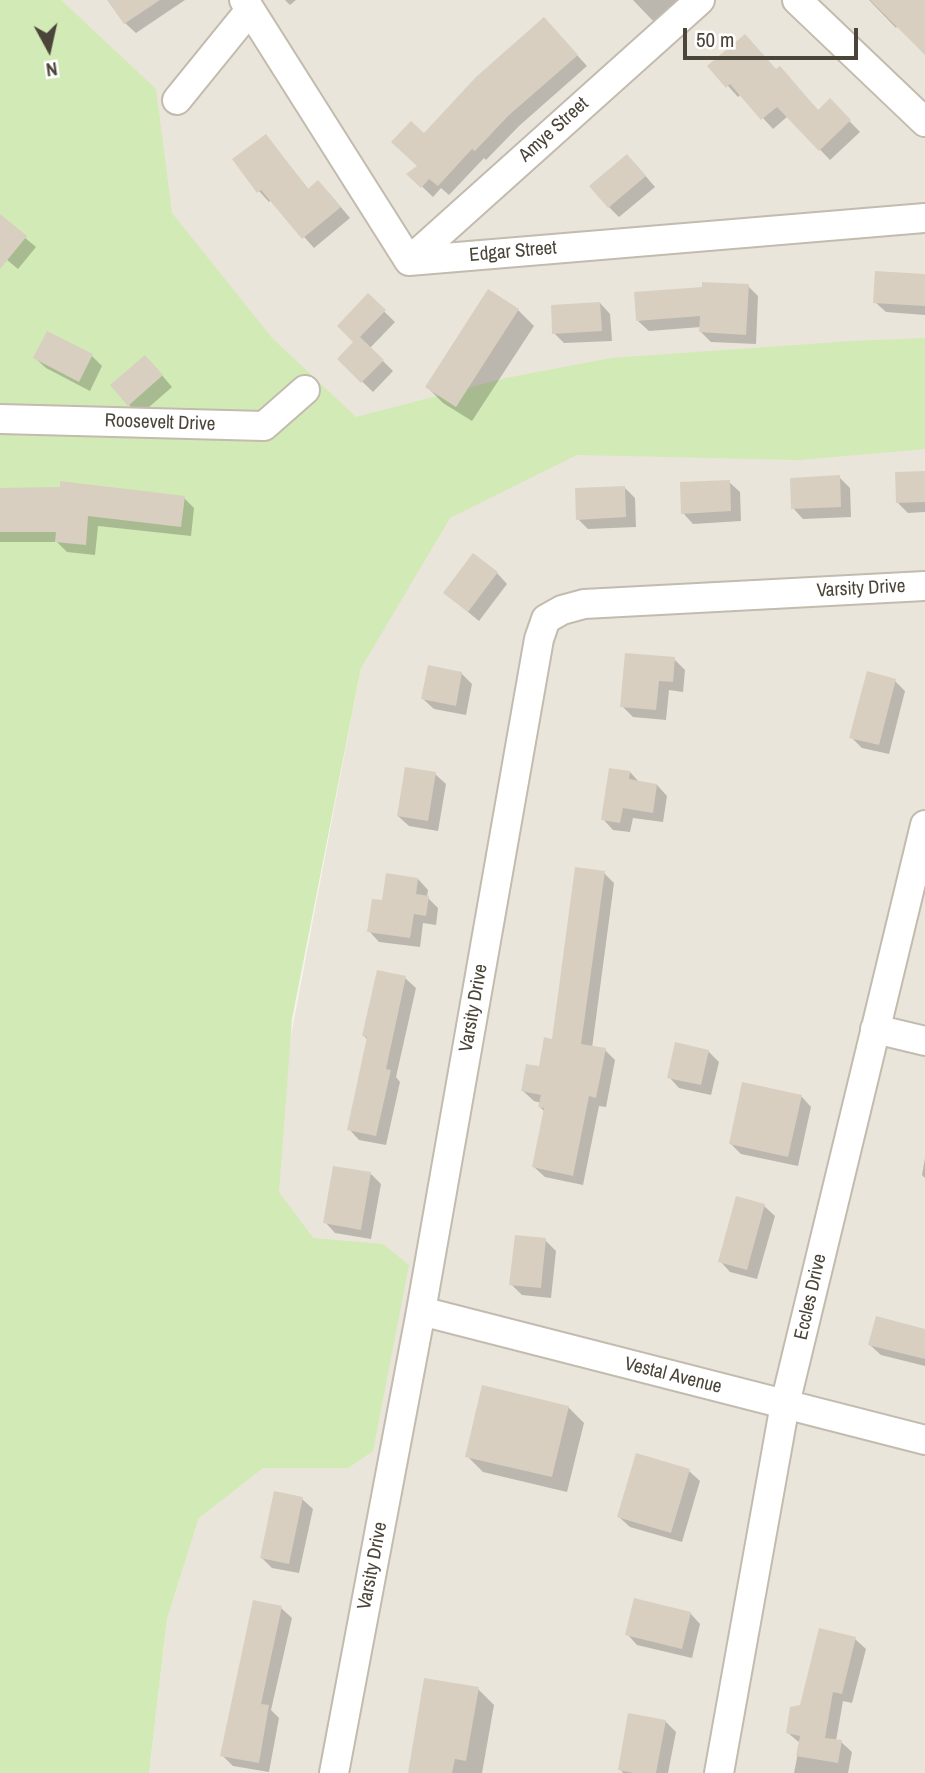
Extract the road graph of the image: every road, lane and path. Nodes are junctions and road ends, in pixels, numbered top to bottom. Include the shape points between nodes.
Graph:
1 (700, 0) edge
2 (797, 0) edge
3 (247, 5) edge
4 (177, 100) dead end
5 (925, 122) edge
6 (925, 218) edge
7 (409, 261) junction
8 (306, 390) dead end
9 (0, 419) edge
10 (925, 586) edge
11 (925, 825) edge
12 (875, 1029) junction
13 (925, 1041) edge
14 (421, 1311) junction
15 (785, 1405) junction
16 (925, 1440) edge
17 (334, 1773) edge
18 (719, 1773) edge

1 - 7 street, Amye Street
2 - 5 street
3 - 4 street
3 - 7 street
6 - 7 street, Edgar Street
8 - 9 street, Roosevelt Drive via 264,426
10 - 14 street, Varsity Drive via 584,604 546,619
11 - 12 street, Eccles Drive
12 - 13 street
12 - 15 street, Eccles Drive
14 - 15 street, Vestal Avenue
14 - 17 street, Varsity Drive
15 - 16 street, Vestal Avenue
15 - 18 street, Eccles Drive

